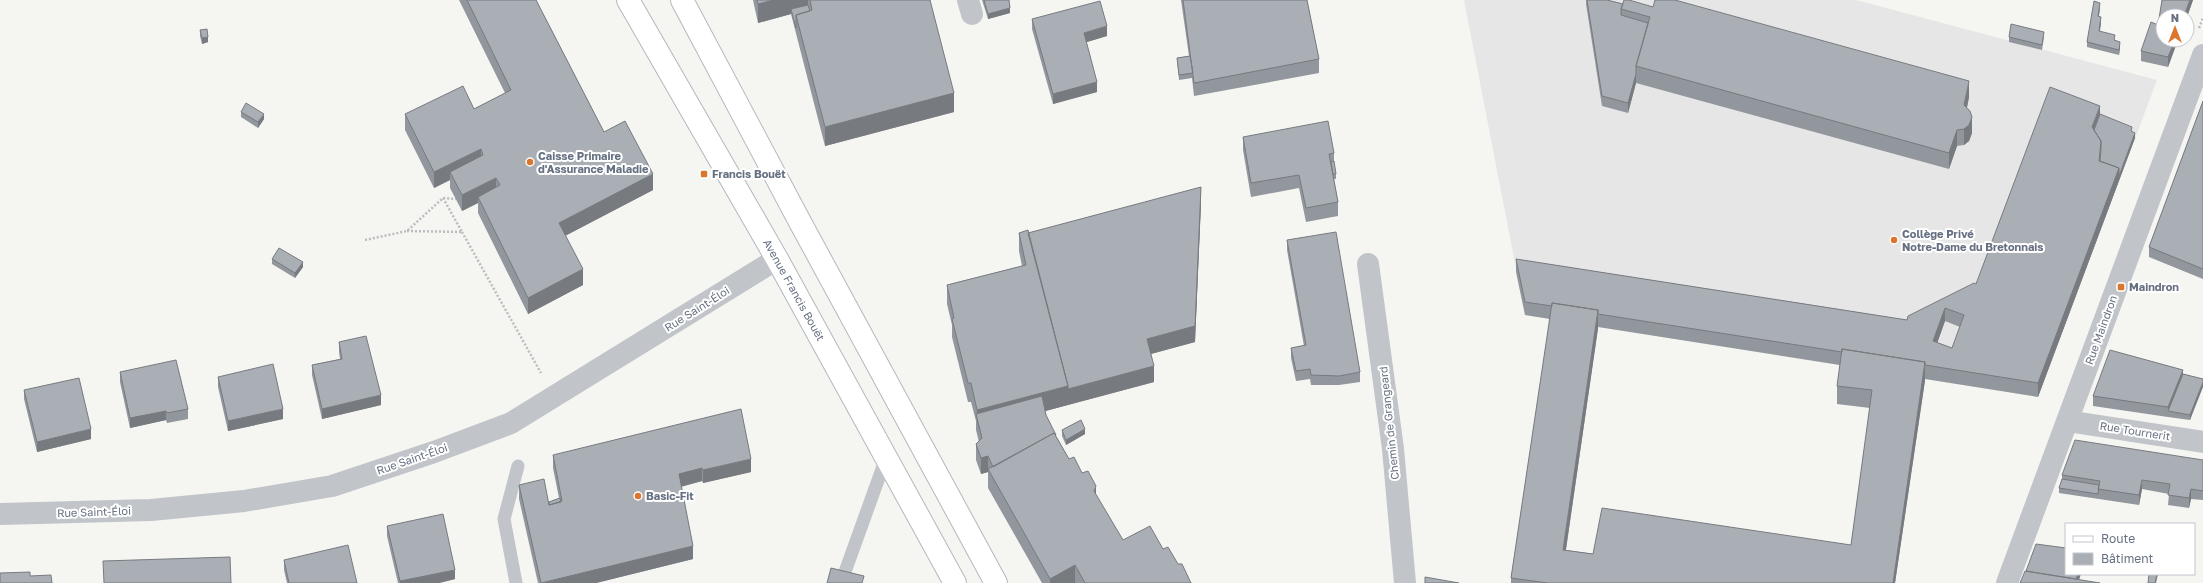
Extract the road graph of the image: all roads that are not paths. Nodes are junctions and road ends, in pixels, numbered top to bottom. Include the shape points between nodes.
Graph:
1 (628, 0) edge
2 (682, 0) edge
3 (2203, 55) edge
4 (777, 259) junction
5 (1368, 264) dead end
6 (2067, 421) junction
7 (2203, 442) edge
8 (886, 458) junction
9 (518, 466) dead end
10 (0, 514) edge
11 (516, 583) edge
12 (841, 583) edge
13 (955, 583) edge
14 (996, 583) edge
15 (1405, 583) edge
16 (2007, 583) edge

1 - 4 main road, Avenue Francis Bouët
2 - 14 main road
3 - 6 street, Rue Maindron
4 - 8 main road, Avenue Francis Bouët
4 - 10 street, Rue Saint-Éloi via 511,423 332,486 244,501 151,510
5 - 15 street, Chemin de Grangeard via 1392,441
6 - 7 street, Rue Tournerit
6 - 16 street, Rue Maindron
8 - 12 lane
8 - 13 main road, Avenue Francis Bouët
9 - 11 lane via 504,518

